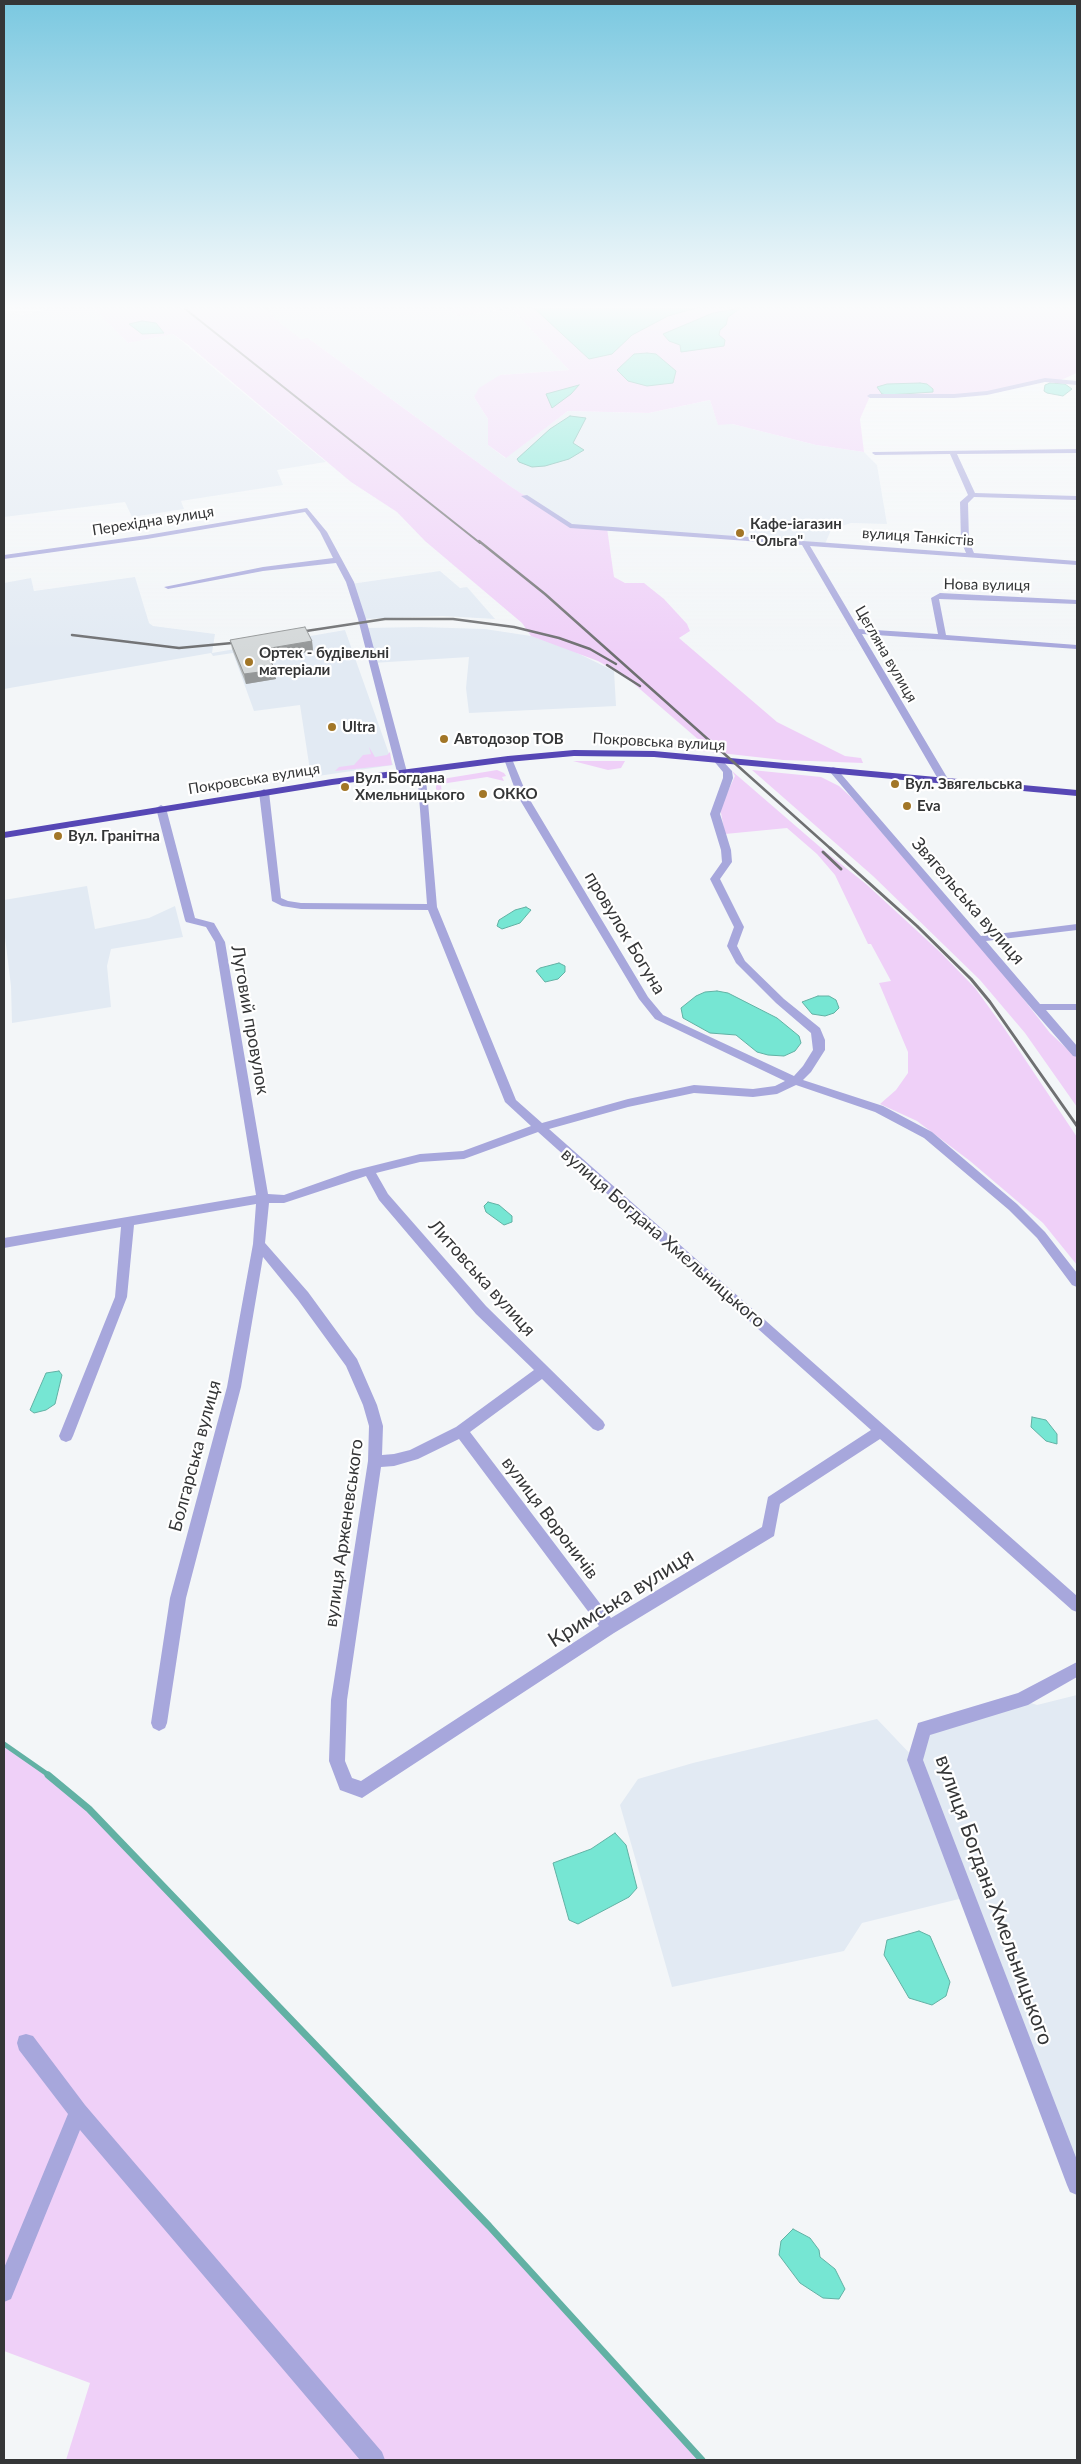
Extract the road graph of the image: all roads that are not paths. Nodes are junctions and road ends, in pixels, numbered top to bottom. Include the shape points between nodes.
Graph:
1 (1077, 451) edge
2 (875, 452) dead end
3 (954, 453) junction
4 (972, 495) junction
5 (525, 496) dead end
6 (1077, 498) edge
7 (804, 542) junction
8 (971, 555) junction
9 (4, 557) edge
10 (338, 560) junction
11 (1077, 563) edge
12 (168, 587) dead end
13 (1077, 602) edge
14 (858, 632) junction
15 (942, 637) junction
16 (1077, 647) edge
17 (508, 758) junction
18 (717, 760) junction
19 (422, 769) junction
20 (833, 770) junction
21 (402, 772) junction
22 (942, 779) junction
23 (264, 792) junction
24 (1077, 792) edge
25 (161, 808) junction
26 (4, 835) edge
27 (432, 907) junction
28 (1077, 927) edge
29 (980, 939) junction
30 (1036, 1007) junction
31 (1077, 1007) edge
32 (1077, 1053) edge
33 (795, 1080) junction
34 (538, 1128) junction
35 (369, 1171) junction
36 (263, 1198) junction
37 (128, 1221) junction
38 (4, 1242) edge
39 (259, 1244) junction
40 (1077, 1282) edge
41 (543, 1371) junction
42 (598, 1425) dead end
43 (882, 1430) junction
44 (461, 1432) junction
45 (66, 1436) dead end
46 (375, 1461) junction
47 (1077, 1605) edge
48 (609, 1628) junction
49 (1077, 1669) edge
50 (159, 1723) dead end
51 (362, 1790) joint
52 (26, 2043) dead end
53 (78, 2112) junction
54 (1077, 2185) edge
55 (4, 2292) edge
56 (374, 2460) edge

1 - 3 street
2 - 3 street
3 - 4 street
4 - 6 street
4 - 8 street via 964,502 966,541
5 - 7 street, вулиця Танкістів via 570,526
7 - 8 street, вулиця Танкістів
7 - 14 street, Цегляна вулиця
8 - 11 street, вулиця Танкістів
9 - 10 street, Перехідна вулиця via 307,510
10 - 12 street via 263,569
10 - 21 street via 362,616
13 - 15 street, Нова вулиця via 940,596 935,598
14 - 15 street
14 - 22 street, Цегляна вулиця
15 - 16 street
17 - 18 highway, Покровська вулиця via 614,752
17 - 19 highway, Покровська вулиця
17 - 33 street, провулок Богуна via 522,795 644,999 659,1017
18 - 20 highway, Покровська вулиця
18 - 33 street via 727,771 728,778 715,814 727,862 715,879 739,927 732,946 741,963 816,1031 819,1040 819,1050
19 - 21 highway, Покровська вулиця
19 - 27 street, вулиця Богдана Хмельницького
20 - 22 highway, Покровська вулиця
20 - 29 street, Звягельська вулиця
21 - 23 highway, Покровська вулиця
22 - 24 highway, Покровська вулиця
23 - 25 highway, Покровська вулиця
23 - 27 street via 276,899 301,906
25 - 26 highway, Покровська вулиця
25 - 36 street, Луговий провулок via 190,920 210,925 220,942
27 - 34 street, вулиця Богдана Хмельницького via 511,1102
28 - 29 street
29 - 30 street, Звягельська вулиця
30 - 31 street
30 - 32 street, Звягельська вулиця
33 - 34 street via 777,1090 754,1093 694,1089
33 - 40 street, провулок Богуна via 879,1109 928,1135 1013,1207 1041,1235
34 - 35 street via 464,1155 420,1158
34 - 43 street, вулиця Богдана Хмельницького
35 - 36 street via 284,1199
35 - 41 street, Литовська вулиця via 383,1197 481,1310
36 - 37 street
36 - 39 street, Болгарська вулиця
37 - 38 street
37 - 45 street via 121,1297
39 - 46 street, вулиця Арженевського via 303,1296 352,1363 376,1426
39 - 50 street, Болгарська вулиця via 234,1387 178,1598
41 - 42 street, Литовська вулиця
41 - 44 street
43 - 47 street, вулиця Богдана Хмельницького
43 - 48 street, Кримська вулиця via 773,1501 769,1531
44 - 46 street via 413,1455
44 - 48 street, вулиця Вороничів
46 - 51 street, вулиця Арженевського via 339,1709 337,1761 346,1784
48 - 51 street, Кримська вулиця
49 - 54 street, вулиця Богдана Хмельницького via 1022,1700 924,1729 915,1760
52 - 53 street
53 - 55 street
53 - 56 street

